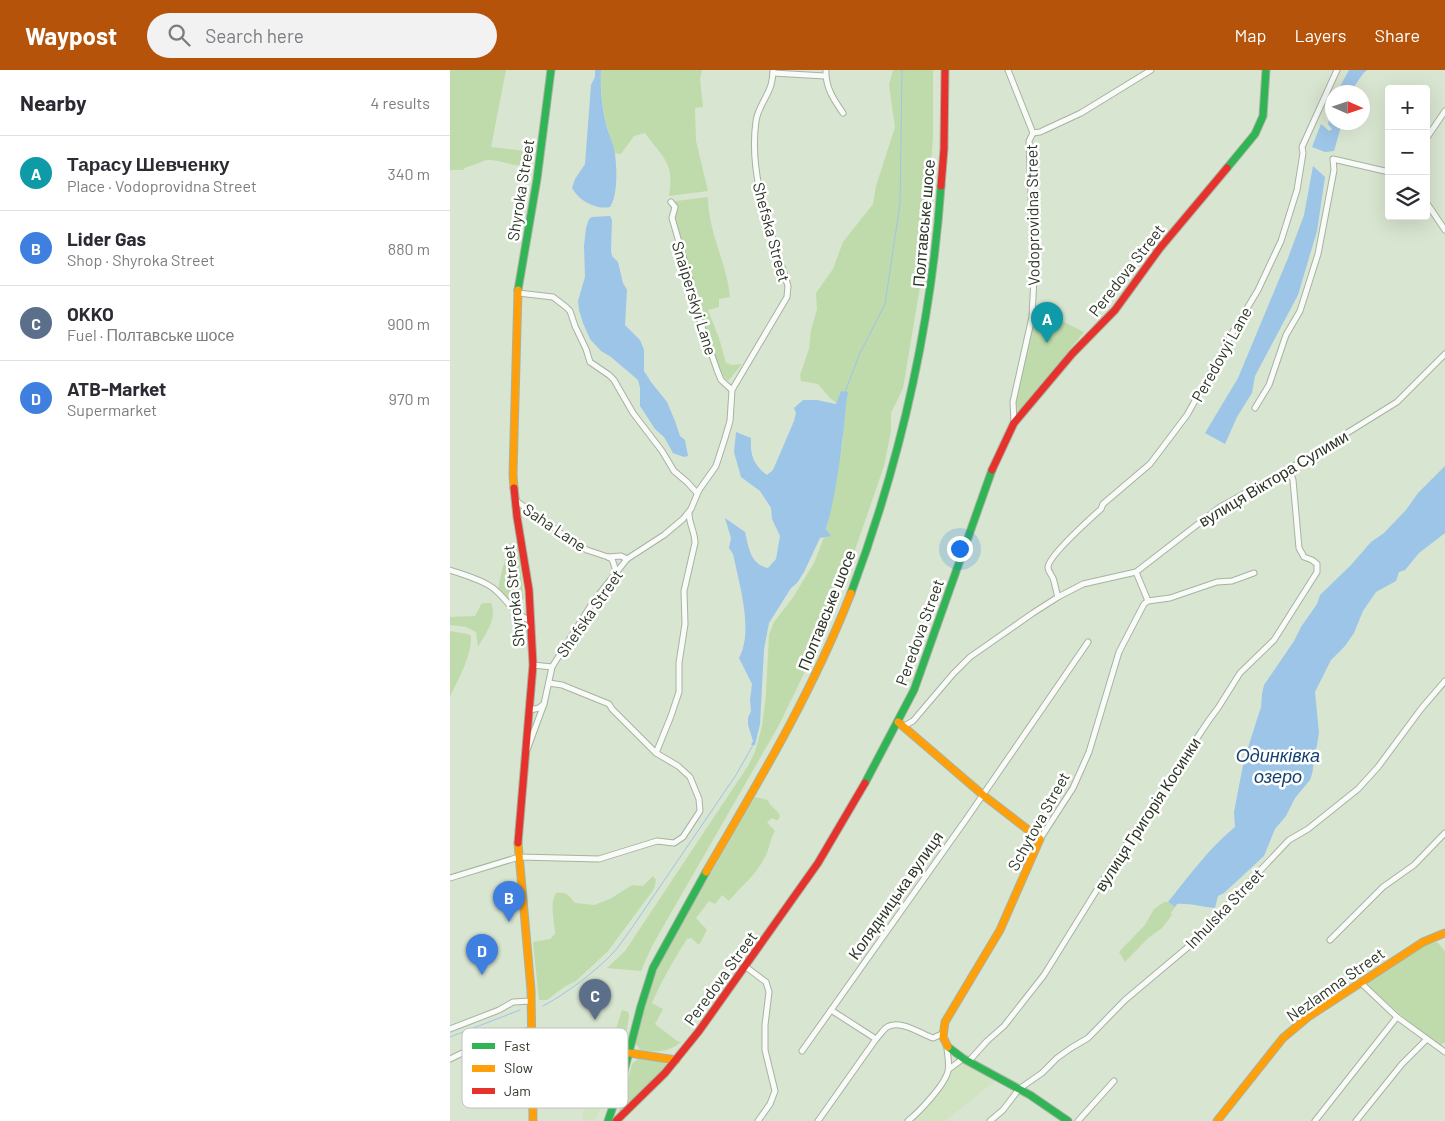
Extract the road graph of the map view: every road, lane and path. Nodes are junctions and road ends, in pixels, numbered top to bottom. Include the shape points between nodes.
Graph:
1 (551, 70) edge
2 (826, 70) edge
3 (945, 70) edge
4 (1008, 70) edge
5 (1151, 70) edge
6 (1266, 70) edge
7 (1337, 70) edge
8 (773, 71) edge
9 (825, 76) junction
10 (1445, 111) edge
11 (843, 113) dead end
12 (1430, 132) edge
13 (1033, 133) junction
14 (1385, 171) edge
15 (671, 202) dead end
16 (1430, 208) edge
17 (1445, 230) edge
18 (518, 293) junction
19 (1445, 354) edge
20 (732, 390) junction
21 (1255, 408) dead end
22 (1014, 423) junction
23 (1289, 469) junction
24 (697, 494) junction
25 (515, 500) junction
26 (689, 512) junction
27 (608, 557) junction
28 (628, 559) junction
29 (450, 570) edge
30 (616, 572) junction
31 (1136, 572) junction
32 (1254, 573) dead end
33 (1058, 597) junction
34 (1148, 601) junction
35 (531, 621) junction
36 (1088, 642) dead end
37 (533, 665) junction
38 (552, 667) junction
39 (1445, 681) edge
40 (549, 683) junction
41 (544, 704) junction
42 (530, 710) junction
43 (901, 724) junction
44 (526, 752) junction
45 (656, 753) junction
46 (983, 795) junction
47 (1445, 833) edge
48 (1040, 839) junction
49 (519, 858) junction
50 (450, 878) edge
51 (1445, 933) edge
52 (1330, 940) dead end
53 (746, 967) junction
54 (1360, 982) junction
55 (531, 1000) junction
56 (831, 1010) junction
57 (1398, 1017) junction
58 (533, 1028) edge
59 (450, 1029) edge
60 (942, 1034) junction
61 (876, 1039) junction
62 (1427, 1039) junction
63 (947, 1047) junction
64 (802, 1051) dead end
65 (1445, 1052) edge
66 (629, 1053) junction
67 (462, 1054) edge
68 (628, 1057) edge
69 (450, 1060) edge
70 (676, 1060) junction
71 (966, 1060) junction
72 (949, 1070) junction
73 (1114, 1081) dead end
74 (1019, 1089) junction
75 (533, 1108) edge
76 (613, 1108) edge
77 (533, 1121) edge
78 (608, 1121) edge
79 (616, 1121) edge
80 (758, 1121) edge
81 (818, 1121) edge
82 (908, 1121) edge
83 (990, 1121) edge
84 (1068, 1121) edge
85 (1078, 1121) edge
86 (1217, 1121) edge
87 (1315, 1121) edge
88 (1356, 1121) edge

1 - 18 street, Shyroka Street
2 - 9 street
3 - 66 street, Полтавське шосе via 942,202 936,256 911,396 890,477 851,590 811,684 653,968 643,994
4 - 13 street, Vodoprovidna Street
5 - 13 street via 1081,113
6 - 22 street, Peredova Street via 1263,116 1255,134 1160,248 1125,299 1072,354
7 - 33 street, Peredovyi Lane via 1302,148 1294,199 1281,241 1258,290 1169,441 1150,464 1103,504 1052,558 1048,569
8 - 9 street
8 - 20 street, Shefska Street via 771,86 758,111 755,157 758,189 788,291
9 - 11 street via 831,96
10 - 12 street
13 - 22 street, Vodoprovidna Street via 1029,141 1034,277 1032,312 1013,402
14 - 21 street via 1333,159 1334,170 1318,254 1300,311 1286,335 1269,385
15 - 20 street, Snaiperskyi Lane via 675,207 672,218 696,308 721,380
16 - 17 street
18 - 24 street via 554,297 570,311 590,362 614,380 674,470
18 - 25 street, Shyroka Street
19 - 23 street, вулиця Віктора Сулими via 1397,402
20 - 24 street, Shefska Street via 730,421 716,466
22 - 43 street, Peredova Street via 971,526 930,651
23 - 31 street, вулиця Віктора Сулими via 1220,507
23 - 71 street, вулиця Григорія Косинки via 1293,480 1299,548 1304,557 1317,564 1317,572 1279,633 1250,662 1208,720 1044,975 1004,1026
24 - 26 street, Shefska Street
25 - 27 street, Saha Lane via 573,542
25 - 35 street, Shyroka Street
26 - 28 street, Shefska Street via 664,535
26 - 45 street via 695,543 684,591 686,614 679,663 679,692
27 - 28 street, Saha Lane
27 - 30 street via 612,559
28 - 30 street, Shefska Street
29 - 35 street via 488,585 513,611
30 - 38 street, Shefska Street
31 - 33 street, вулиця Віктора Сулими via 1083,584
31 - 34 street
32 - 34 street via 1170,598
33 - 43 street, вулиця Віктора Сулими via 970,657 913,720
34 - 48 street, Schytova Street via 1119,652 1095,735 1073,788
35 - 37 street, Shyroka Street
36 - 46 street, Колядницька вулиця
37 - 38 street, Shefska Street
37 - 42 street, Shyroka Street
38 - 40 street
39 - 74 street, Inhulska Street via 1358,789 1315,824 1289,840 1188,947 1125,1000 1088,1038
40 - 41 street
40 - 45 street via 609,704
41 - 42 street
41 - 44 street
42 - 44 street, Shyroka Street
43 - 46 street
43 - 53 street, Peredova Street via 818,863
44 - 49 street, Shyroka Street
45 - 49 street via 690,777 700,805 687,833 678,841 657,841 599,859
46 - 48 street
46 - 56 street, Колядницька вулиця
47 - 52 street
48 - 60 street, Schytova Street via 1000,930 945,1022
49 - 50 street
49 - 55 street, Shyroka Street
51 - 54 street, Nezlamna Street via 1423,942
53 - 70 street, Peredova Street
53 - 80 street via 766,982 769,992 765,1050 774,1091 770,1104
54 - 57 street
54 - 86 street, Nezlamna Street via 1283,1038
55 - 58 street, Shyroka Street
55 - 59 street via 513,1002
56 - 61 street
56 - 64 street, Колядницька вулиця
57 - 62 street
57 - 87 street
60 - 61 street via 933,1038 902,1025 894,1025 887,1027
60 - 63 street
61 - 81 street
62 - 65 street
62 - 88 street via 1402,1064
63 - 71 street
63 - 72 street
66 - 68 street, Полтавське шосе
66 - 70 street
67 - 69 street
70 - 79 street, Peredova Street
71 - 72 street, вулиця Григорія Косинки
71 - 74 street
72 - 82 street, вулиця Григорія Косинки via 933,1096
73 - 85 street
74 - 83 street, Inhulska Street
74 - 84 street
75 - 77 street, Shyroka Street
76 - 78 street, Полтавське шосе

